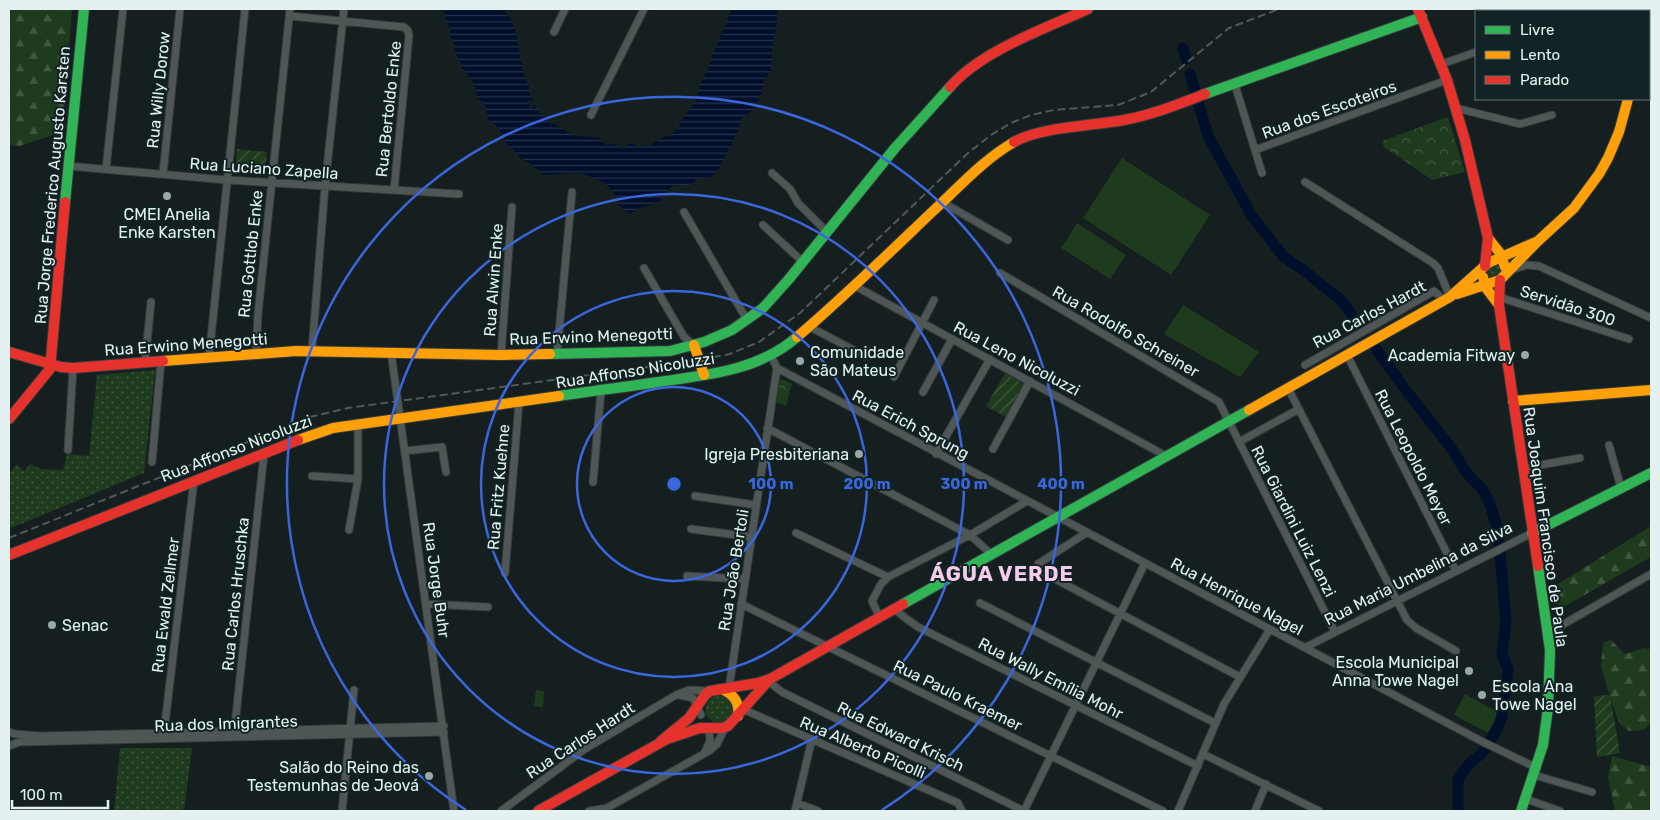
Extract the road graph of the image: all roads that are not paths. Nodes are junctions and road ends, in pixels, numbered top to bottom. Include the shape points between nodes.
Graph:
1 (84, 9) edge
2 (123, 9) edge
3 (180, 9) edge
4 (245, 9) edge
5 (344, 9) edge
6 (566, 9) edge
7 (644, 9) edge
8 (1088, 9) edge
9 (289, 12) edge
10 (1420, 13) edge
11 (343, 21) junction
12 (554, 32) dead end
13 (1475, 52) edge
14 (1442, 64) junction
15 (1448, 80) junction
16 (1235, 85) junction
17 (1628, 100) edge
18 (1456, 108) junction
19 (591, 115) dead end
20 (1552, 115) dead end
21 (1255, 150) junction
22 (68, 166) junction
23 (106, 169) junction
24 (772, 173) dead end
25 (1262, 173) dead end
26 (163, 174) junction
27 (227, 180) junction
28 (1305, 182) dead end
29 (271, 183) junction
30 (325, 186) junction
31 (394, 190) junction
32 (572, 192) dead end
33 (459, 194) dead end
34 (942, 202) junction
35 (512, 207) dead end
36 (684, 212) dead end
37 (762, 225) dead end
38 (827, 232) junction
39 (1488, 238) junction
40 (1008, 240) dead end
41 (1538, 241) junction
42 (803, 262) junction
43 (1539, 266) junction
44 (644, 268) dead end
45 (1495, 270) junction
46 (1000, 273) dead end
47 (855, 286) junction
48 (1450, 297) junction
49 (934, 300) dead end
50 (1499, 301) junction
51 (151, 302) dead end
52 (1651, 318) edge
53 (747, 320) junction
54 (922, 323) junction
55 (810, 327) junction
56 (952, 339) junction
57 (1629, 339) dead end
58 (694, 345) junction
59 (312, 350) junction
60 (9, 352) edge
61 (391, 352) junction
62 (256, 353) junction
63 (557, 354) junction
64 (501, 355) junction
65 (1347, 355) junction
66 (771, 356) junction
67 (865, 356) dead end
68 (209, 357) junction
69 (990, 359) junction
70 (160, 361) junction
71 (145, 362) junction
72 (50, 364) junction
73 (1304, 365) dead end
74 (73, 368) junction
75 (777, 368) junction
76 (704, 376) junction
77 (894, 377) dead end
78 (1030, 381) junction
79 (1288, 388) junction
80 (1651, 390) edge
81 (601, 391) junction
82 (923, 392) dead end
83 (1513, 401) junction
84 (519, 402) junction
85 (1299, 409) junction
86 (400, 418) junction
87 (9, 419) edge
88 (1228, 421) junction
89 (358, 424) junction
90 (768, 428) junction
91 (1239, 442) junction
92 (1609, 445) dead end
93 (993, 449) dead end
94 (68, 450) dead end
95 (405, 451) junction
96 (264, 454) junction
97 (936, 454) junction
98 (1166, 456) junction
99 (1580, 458) dead end
100 (152, 462) dead end
101 (1523, 468) junction
102 (446, 472) dead end
103 (1651, 473) edge
104 (312, 476) dead end
105 (358, 479) junction
106 (194, 480) junction
107 (593, 482) dead end
108 (1622, 488) junction
109 (695, 496) dead end
110 (1028, 501) junction
111 (756, 505) junction
112 (1529, 507) junction
113 (1058, 518) junction
114 (1558, 520) junction
115 (691, 529) dead end
116 (349, 530) dead end
117 (1086, 532) junction
118 (796, 533) dead end
119 (1532, 533) junction
120 (970, 535) junction
121 (752, 537) junction
122 (9, 555) edge
123 (992, 555) junction
124 (1145, 563) junction
125 (1456, 571) junction
126 (505, 573) dead end
127 (1651, 574) edge
128 (888, 577) junction
129 (687, 578) dead end
130 (745, 580) junction
131 (1397, 601) junction
132 (980, 603) dead end
133 (427, 604) junction
134 (741, 604) junction
135 (488, 607) dead end
136 (896, 610) junction
137 (1120, 614) junction
138 (880, 618) junction
139 (1270, 629) junction
140 (1334, 632) junction
141 (1548, 633) junction
142 (828, 647) junction
143 (1306, 647) junction
144 (1456, 651) dead end
145 (1096, 663) junction
146 (732, 671) junction
147 (1240, 677) junction
148 (769, 681) junction
149 (753, 689) junction
150 (354, 690) dead end
151 (723, 690) junction
152 (676, 695) junction
153 (1075, 706) junction
154 (700, 708) junction
155 (740, 710) junction
156 (758, 716) junction
157 (1215, 723) junction
158 (710, 726) junction
159 (725, 728) junction
160 (444, 729) junction
161 (350, 731) junction
162 (9, 732) edge
163 (164, 732) junction
164 (234, 734) junction
165 (812, 739) junction
166 (662, 742) junction
167 (9, 746) edge
168 (1202, 754) junction
169 (703, 755) junction
170 (1051, 756) junction
171 (1198, 766) junction
172 (1536, 771) junction
173 (1266, 784) junction
174 (1592, 792) dead end
175 (1526, 800) junction
176 (797, 803) junction
177 (342, 811) edge
178 (454, 811) edge
179 (502, 811) edge
180 (538, 811) edge
181 (588, 811) edge
182 (795, 811) edge
183 (818, 811) edge
184 (962, 811) edge
185 (1024, 811) edge
186 (1163, 811) edge
187 (1178, 811) edge
188 (1255, 811) edge
189 (1319, 811) edge
190 (1521, 811) edge
191 (1560, 811) edge

1 - 22 main road, Rua Jorge Frederico Augusto Karsten
2 - 23 street
3 - 26 street, Rua Willy Dorow
4 - 27 street
5 - 11 street
6 - 12 street
7 - 19 street
8 - 38 main road, Rua Erwino Menegotti via 991,54 960,75
9 - 11 street
9 - 29 street, Rua Gottlob Enke
10 - 14 main road, Rua Joaquim Francisco de Paula
10 - 16 main road, Rua Affonso Nicoluzzi
11 - 30 street
11 - 31 street, Rua Bertoldo Enke via 404,27 408,31
13 - 14 street
14 - 15 main road, Rua Joaquim Francisco de Paula
15 - 18 main road, Rua Joaquim Francisco de Paula
15 - 21 street, Rua dos Escoteiros
16 - 21 street, Rua dos Escoteiros
16 - 34 main road, Rua Affonso Nicoluzzi via 1125,120 1050,130 1021,138 991,157
17 - 41 main road via 1618,132 1599,174 1574,208
18 - 20 street via 1520,124
18 - 39 main road, Rua Joaquim Francisco de Paula
21 - 25 street
22 - 23 street, Rua Luciano Zapella
22 - 72 main road, Rua Jorge Frederico Augusto Karsten
23 - 26 street, Rua Luciano Zapella
24 - 38 street via 790,188 798,203
26 - 27 street, Rua Luciano Zapella
27 - 29 street, Rua Luciano Zapella
27 - 68 street
28 - 48 street via 1434,264
29 - 30 street, Rua Luciano Zapella
29 - 62 street, Rua Gottlob Enke
30 - 31 street, Rua Luciano Zapella
30 - 59 street
31 - 33 street, Rua Luciano Zapella
32 - 63 street
34 - 40 street
34 - 47 main road, Rua Affonso Nicoluzzi
35 - 64 street, Rua Alwin Enke
36 - 53 street
37 - 42 street
38 - 42 main road, Rua Erwino Menegotti
39 - 45 main road, Rua Joaquim Francisco de Paula
39 - 45 main road, Rua Joaquim Francisco de Paula
41 - 43 street via 1533,255
41 - 45 main road
41 - 45 main road via 1521,247
42 - 53 main road, Rua Erwino Menegotti via 763,308
43 - 45 street
43 - 52 street
44 - 58 street via 684,337
45 - 48 main road
45 - 48 main road
45 - 50 main road, Rua Joaquim Francisco de Paula
45 - 50 main road, Rua Joaquim Francisco de Paula
46 - 88 street, Rua Rodolfo Schreiner via 1219,402
47 - 54 street, Rua Leno Nicoluzzi
47 - 55 main road, Rua Affonso Nicoluzzi
48 - 65 main road
48 - 73 street, Rua Carlos Hardt via 1434,291
49 - 54 street
50 - 57 street, Servidão 300
50 - 83 main road, Rua Joaquim Francisco de Paula
51 - 71 street
53 - 58 main road, Rua Erwino Menegotti via 732,330
54 - 56 street, Rua Leno Nicoluzzi
54 - 77 street
55 - 66 main road, Rua Affonso Nicoluzzi
55 - 67 street
56 - 69 street, Rua Leno Nicoluzzi
56 - 82 street
58 - 63 main road, Rua Erwino Menegotti via 670,351
58 - 76 main road
59 - 61 main road, Rua Erwino Menegotti
59 - 62 main road, Rua Erwino Menegotti
60 - 72 main road, Rua Erwino Menegotti
61 - 64 main road, Rua Erwino Menegotti
61 - 86 street, Rua Jorge Buhr
62 - 68 main road, Rua Erwino Menegotti
63 - 64 main road, Rua Erwino Menegotti
65 - 79 main road
65 - 125 street, Rua Leopoldo Meyer
66 - 75 street
66 - 76 main road, Rua Affonso Nicoluzzi via 733,370
68 - 70 main road, Rua Erwino Menegotti
69 - 78 street, Rua Leno Nicoluzzi
69 - 97 street
70 - 71 main road, Rua Erwino Menegotti
70 - 100 street
71 - 74 main road, Rua Erwino Menegotti
72 - 74 main road, Rua Erwino Menegotti
72 - 87 main road via 48,373
74 - 94 street
75 - 90 street, Rua João Bertoli
75 - 97 street, Rua Erich Sprung
76 - 81 main road, Rua Affonso Nicoluzzi
78 - 93 street
78 - 98 street, Rua Leno Nicoluzzi
79 - 85 street
79 - 88 main road
80 - 83 main road
81 - 84 main road, Rua Affonso Nicoluzzi
81 - 107 street
83 - 101 main road, Rua Joaquim Francisco de Paula
84 - 86 main road, Rua Affonso Nicoluzzi
84 - 126 street, Rua Fritz Kuehne
85 - 91 street
85 - 131 street
86 - 89 main road, Rua Affonso Nicoluzzi
86 - 95 street, Rua Jorge Buhr
88 - 91 street, Rua Giardini Luiz Lenzi
88 - 98 main road
89 - 96 main road, Rua Affonso Nicoluzzi via 320,432
89 - 105 street
90 - 111 street, Rua João Bertoli
90 - 120 street
91 - 140 street, Rua Giardini Luiz Lenzi
92 - 108 street
95 - 102 street via 442,447
95 - 133 street, Rua Jorge Buhr
96 - 106 main road, Rua Affonso Nicoluzzi
96 - 164 street, Rua Carlos Hruschka
97 - 110 street, Rua Erich Sprung
98 - 113 main road
99 - 101 street
101 - 112 main road, Rua Joaquim Francisco de Paula
103 - 108 main road, Rua Maria Umbelina da Silva
104 - 105 street
105 - 116 street
106 - 122 main road, Rua Affonso Nicoluzzi
106 - 163 street, Rua Ewald Zellmer
108 - 114 main road, Rua Maria Umbelina da Silva
109 - 111 street
110 - 113 street, Rua Erich Sprung
110 - 120 street
111 - 121 street, Rua João Bertoli
112 - 114 main road via 1540,519
112 - 119 main road, Rua Joaquim Francisco de Paula
113 - 117 street, Rua Henrique Nagel
113 - 123 main road
114 - 119 main road, Rua Maria Umbelina da Silva
115 - 121 street
117 - 124 street, Rua Henrique Nagel
117 - 137 street via 1038,564 1038,568
118 - 128 street
119 - 125 street, Rua Maria Umbelina da Silva
119 - 141 main road, Rua Joaquim Francisco de Paula
120 - 123 street
120 - 128 street
121 - 130 street, Rua João Bertoli
123 - 136 main road
124 - 137 street
124 - 139 street, Rua Henrique Nagel
125 - 131 street, Rua Maria Umbelina da Silva
127 - 141 street
128 - 138 street via 872,601
129 - 130 street
130 - 134 street, Rua João Bertoli
131 - 140 street, Rua Maria Umbelina da Silva
131 - 144 street via 1411,624
132 - 145 street
133 - 135 street
133 - 160 street, Rua Jorge Buhr
134 - 142 street, Rua Paulo Kraemer
134 - 146 street, Rua João Bertoli
136 - 138 main road
136 - 153 street, Rua Wally Emília Mohr via 912,624
137 - 145 street
137 - 147 street
138 - 142 main road
139 - 143 street, Rua Henrique Nagel
139 - 147 street
140 - 143 street, Rua Maria Umbelina da Silva
141 - 172 main road, Rua Joaquim Francisco de Paula via 1548,708
142 - 148 main road
142 - 170 street, Rua Paulo Kraemer
143 - 172 street, Rua Henrique Nagel
145 - 153 street
145 - 157 street
146 - 149 street
146 - 151 street, Rua João Bertoli
147 - 157 street
148 - 149 main road
148 - 185 street, Rua Edward Krisch via 782,692
149 - 151 main road
149 - 155 main road
149 - 156 street
150 - 161 street
151 - 152 street, Rua Carlos Hardt via 689,690
151 - 154 main road via 706,694
151 - 155 main road via 736,699
152 - 154 street via 693,698
152 - 179 street, Rua Carlos Hardt via 585,749
153 - 170 street
153 - 171 street, Rua Wally Emília Mohr
154 - 158 main road
154 - 166 main road
155 - 156 street, Rua Alberto Picolli
155 - 159 main road
156 - 165 street, Rua Alberto Picolli
157 - 168 street
158 - 159 main road
158 - 166 main road
158 - 169 street via 710,741
159 - 169 street via 717,744
160 - 161 street, Rua dos Imigrantes
160 - 178 street, Rua Jorge Buhr
161 - 164 street, Rua dos Imigrantes
161 - 177 street
162 - 163 street, Rua dos Imigrantes via 41,736
163 - 164 street, Rua dos Imigrantes
164 - 167 street, Rua dos Imigrantes via 19,742
165 - 176 street
165 - 184 street, Rua Alberto Picolli via 958,803
166 - 180 main road
168 - 171 street
168 - 173 street
169 - 181 street via 607,808
170 - 185 street
170 - 186 street, Rua Paulo Kraemer
171 - 187 street
172 - 174 street, Rua Henrique Nagel
172 - 175 main road, Rua Joaquim Francisco de Paula
173 - 188 street
173 - 189 street
175 - 190 main road, Rua Joaquim Francisco de Paula
175 - 191 street
176 - 182 street
176 - 183 street

